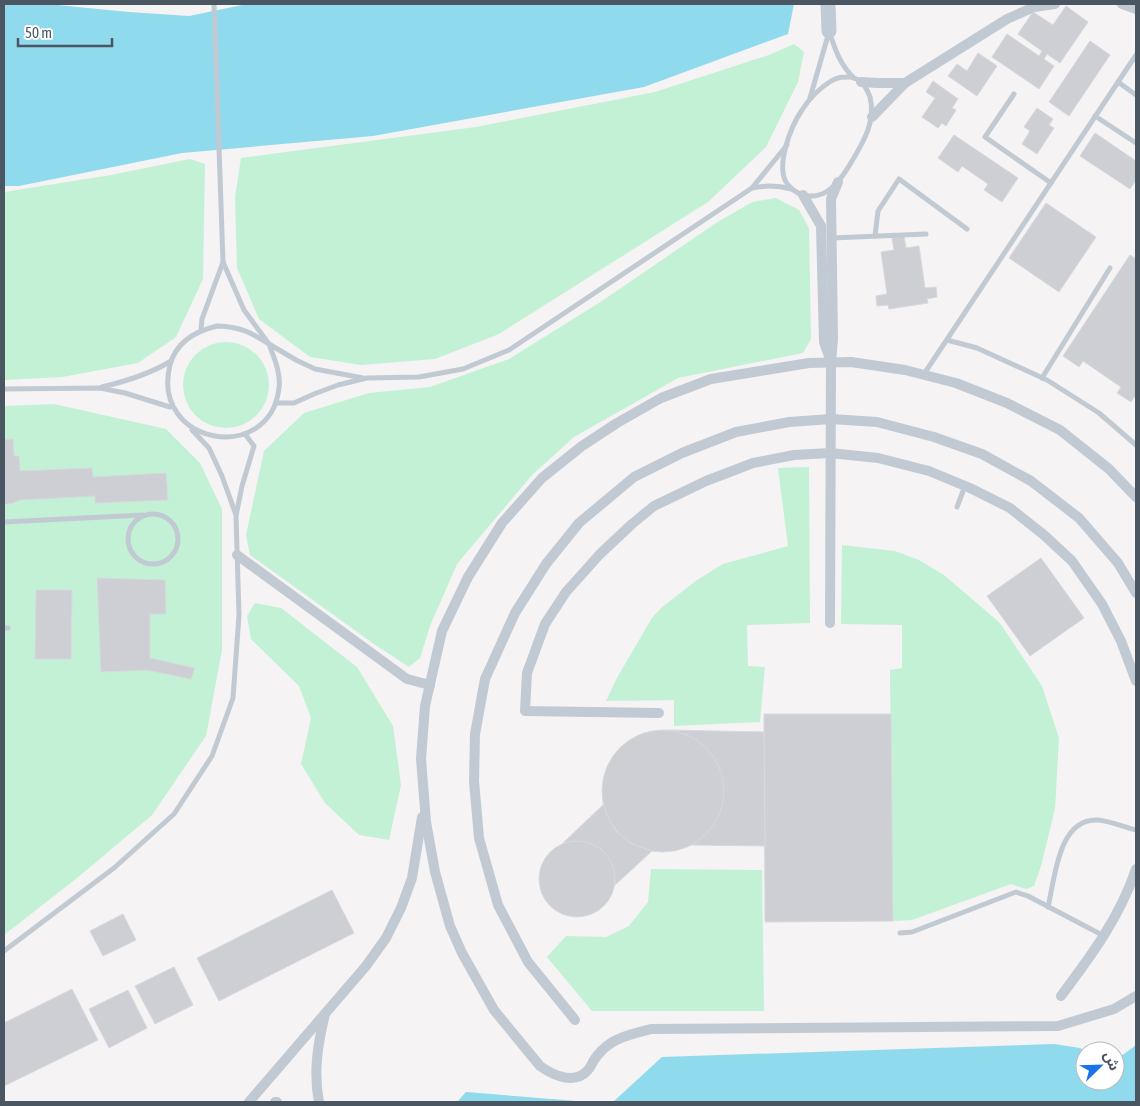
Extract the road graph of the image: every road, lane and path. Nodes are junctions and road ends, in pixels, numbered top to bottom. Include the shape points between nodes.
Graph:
1 (214, 4) edge
2 (828, 4) edge
3 (1056, 4) edge
4 (1122, 4) edge
5 (1136, 9) edge
6 (829, 31) junction
7 (1136, 55) edge
8 (859, 81) junction
9 (1118, 82) junction
10 (905, 83) junction
11 (1014, 94) dead end
12 (1136, 95) edge
13 (809, 101) junction
14 (1095, 116) junction
15 (872, 118) junction
16 (1136, 143) edge
17 (787, 145) junction
18 (838, 182) junction
19 (1051, 183) junction
20 (752, 188) junction
21 (792, 189) junction
22 (803, 195) junction
23 (966, 229) dead end
24 (926, 234) dead end
25 (875, 236) junction
26 (832, 238) junction
27 (224, 262) junction
28 (1110, 268) dead end
29 (201, 330) junction
30 (947, 340) junction
31 (269, 344) junction
32 (172, 361) junction
33 (831, 362) junction
34 (924, 375) junction
35 (367, 378) junction
36 (1042, 378) junction
37 (100, 388) junction
38 (4, 389) edge
39 (276, 403) junction
40 (172, 404) junction
41 (831, 419) junction
42 (189, 426) junction
43 (246, 434) junction
44 (1136, 445) edge
45 (830, 453) junction
46 (965, 486) junction
47 (1136, 497) edge
48 (957, 507) dead end
49 (143, 515) junction
50 (236, 516) junction
51 (4, 522) edge
52 (237, 555) junction
53 (1136, 593) edge
54 (830, 623) dead end
55 (1136, 681) edge
56 (430, 684) junction
57 (659, 713) dead end
58 (424, 806) junction
59 (1136, 830) edge
60 (1136, 869) edge
61 (1048, 907) junction
62 (900, 933) dead end
63 (1104, 936) junction
64 (4, 951) edge
65 (1061, 996) dead end
66 (1136, 996) edge
67 (326, 1012) junction
68 (575, 1020) dead end
69 (249, 1102) edge
70 (319, 1102) edge

1 - 27 lane
2 - 6 street
3 - 10 street via 1034,7 1007,19
4 - 5 street
6 - 8 lane via 838,58 846,71
6 - 13 lane
7 - 9 lane
8 - 10 street
8 - 13 lane via 850,77 833,80
8 - 15 lane via 868,92
9 - 12 lane
9 - 14 lane
10 - 15 street
11 - 19 lane via 985,137
13 - 17 lane
14 - 16 lane
14 - 19 lane
15 - 18 lane via 863,142
17 - 20 lane
17 - 21 lane via 782,171
18 - 22 lane via 823,194
18 - 26 street via 831,199
19 - 30 lane
20 - 21 lane
20 - 35 lane via 509,350 463,369 419,377
21 - 22 lane
22 - 33 street via 821,226 824,342
23 - 25 lane via 900,178 878,211
24 - 25 lane
25 - 26 lane
26 - 33 street
27 - 29 lane via 202,319
27 - 31 lane via 244,310
28 - 36 lane
29 - 31 lane via 234,326
29 - 32 lane via 189,337
30 - 34 lane
30 - 36 lane via 977,348
31 - 35 lane via 315,369
31 - 39 lane via 278,370 280,387
32 - 37 lane via 133,379
32 - 40 lane via 168,375
33 - 34 street via 851,362
33 - 41 street
33 - 56 street via 711,379 661,398 568,456 542,478 502,523 468,577 442,631
34 - 47 street via 956,383 1007,403 1060,430 1109,469
35 - 39 lane via 338,385 294,403
36 - 44 lane via 1099,413
37 - 38 lane
37 - 40 lane via 170,408
39 - 43 lane via 268,416
40 - 42 lane
41 - 45 street
41 - 53 street via 877,422 934,437 982,454 1032,481 1078,518 1118,563
41 - 68 street via 789,422 736,432 682,453 634,477 579,523 546,564 514,614 485,679 475,734 474,782 479,838 498,905 528,962
42 - 43 lane via 216,438
42 - 50 lane via 209,448
43 - 50 lane via 254,446
45 - 46 street via 878,458 929,471
45 - 54 street
45 - 57 street via 794,455 754,463 654,506 600,554 566,592 545,624 527,673 525,712
46 - 48 lane
46 - 55 street via 1010,508 1072,560 1102,604
49 - 49 lane via 151,513 166,517 177,530 176,548 165,561 157,564 140,561 129,548 128,532
49 - 51 lane
50 - 52 lane
52 - 56 street via 407,679
52 - 64 lane via 239,615 233,698 212,756 174,814 114,868
56 - 58 street via 421,759
58 - 66 street via 435,872 450,926 462,953 494,1010 534,1059 549,1072 566,1078 579,1077 611,1043 626,1035 651,1029 1058,1026 1114,1009
58 - 67 street via 412,878 401,908 386,938 366,966
59 - 61 lane via 1099,820 1086,821 1074,828 1061,848
60 - 63 street via 1118,913
61 - 62 lane via 1016,892 912,932
61 - 63 lane
63 - 65 street
67 - 69 street
67 - 70 street via 318,1041

